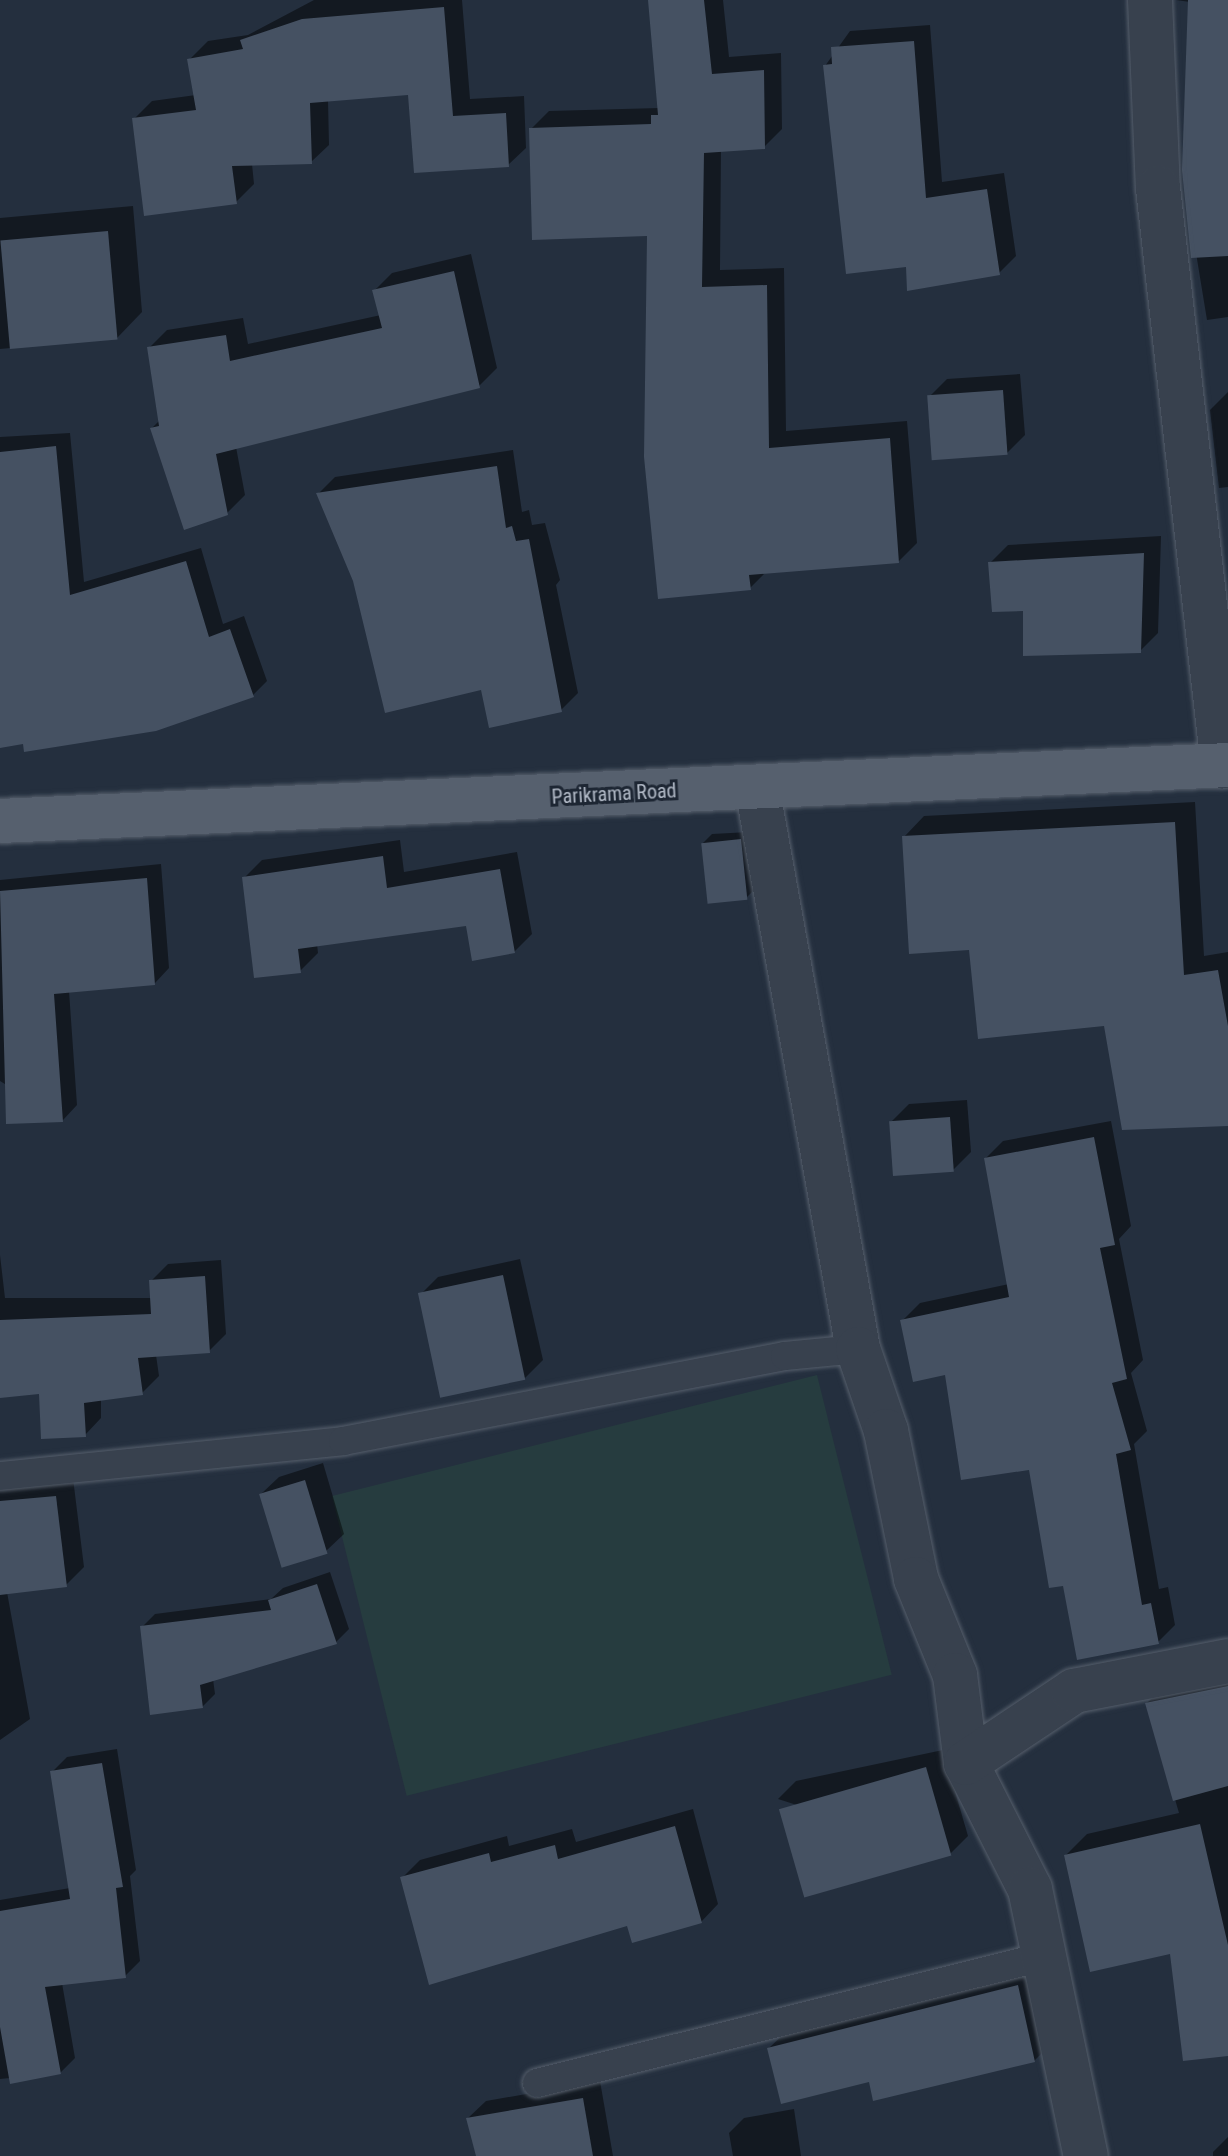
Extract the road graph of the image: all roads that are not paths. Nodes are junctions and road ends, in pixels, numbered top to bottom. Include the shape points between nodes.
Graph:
1 (1150, 0) edge
2 (1225, 766) edge
3 (757, 787) junction
4 (0, 821) edge
5 (858, 1349) junction
6 (0, 1476) edge
7 (1228, 1661) edge
8 (966, 1763) junction
9 (1046, 1956) junction
10 (537, 2083) dead end
11 (1086, 2156) edge

1 - 2 street via 1158,188
2 - 3 main road, Parikrama Road
3 - 4 main road, Parikrama Road
3 - 5 street
5 - 6 lane via 343,1441
5 - 8 street via 886,1431 916,1579 955,1675
7 - 8 street via 1074,1691
8 - 9 street via 1030,1889
9 - 10 lane
9 - 11 street

